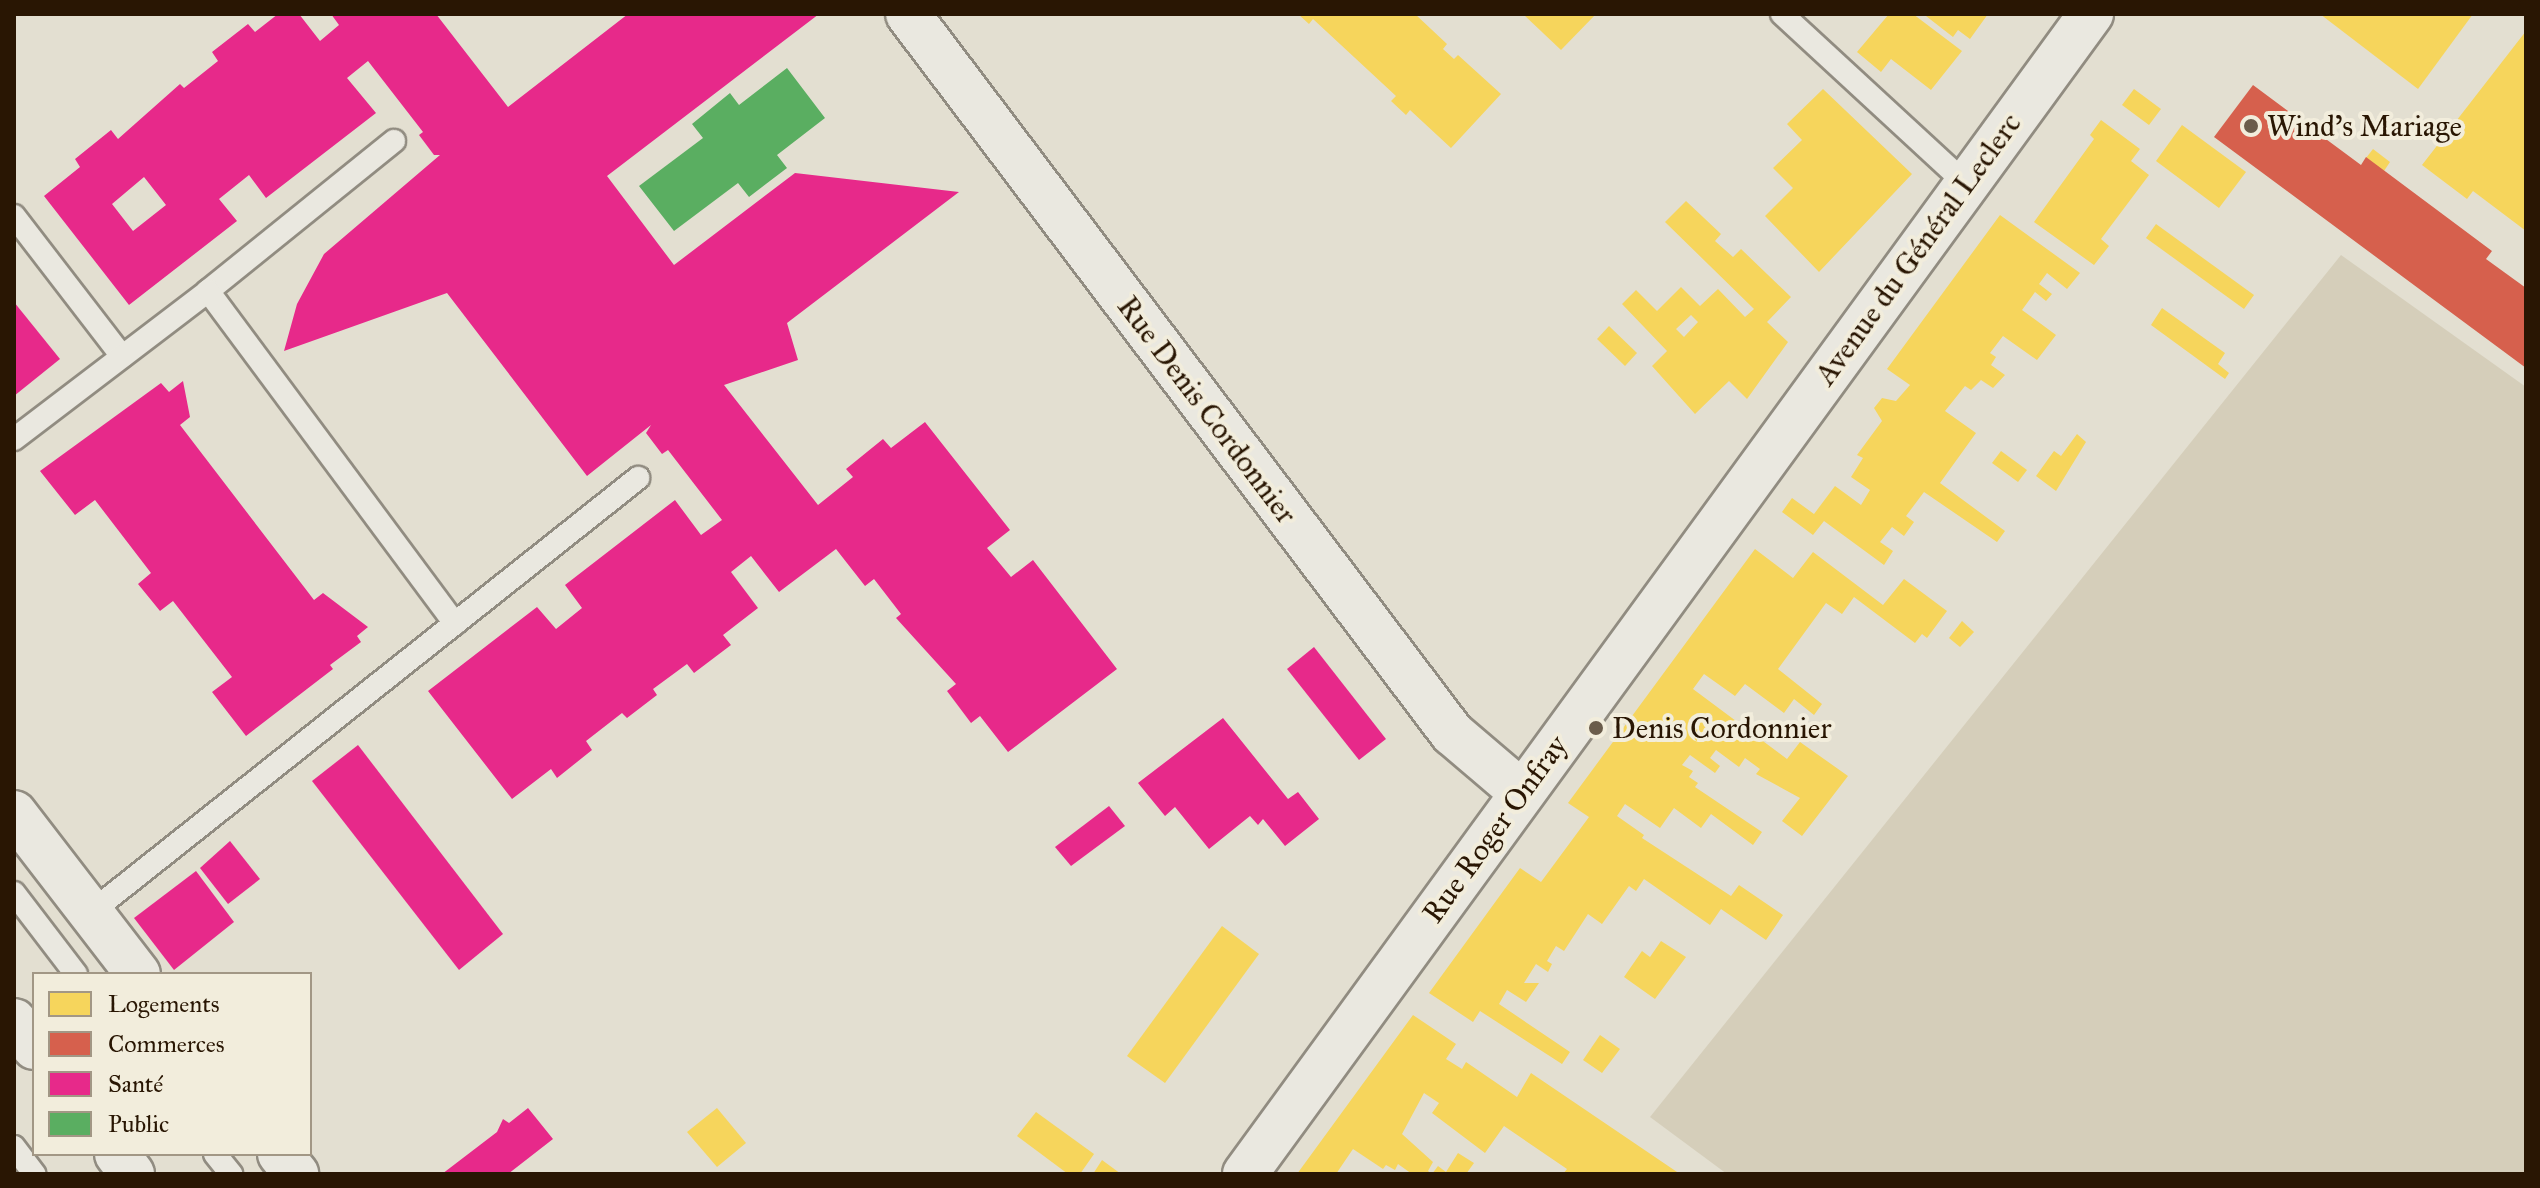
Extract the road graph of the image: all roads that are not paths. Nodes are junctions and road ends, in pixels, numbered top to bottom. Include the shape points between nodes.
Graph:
1 (908, 14) edge
2 (1782, 14) edge
3 (2091, 14) edge
4 (394, 141) dead end
5 (1966, 184) junction
6 (14, 216) edge
7 (208, 291) junction
8 (122, 356) junction
9 (14, 439) edge
10 (638, 478) dead end
11 (1744, 483) joint
12 (455, 623) junction
13 (1521, 792) junction
14 (14, 813) edge
15 (14, 893) edge
16 (90, 913) junction
17 (74, 972) edge
18 (136, 972) edge
19 (14, 1021) edge
20 (32, 1044) edge
21 (14, 1147) edge
22 (118, 1156) edge
23 (217, 1156) edge
24 (282, 1156) edge
25 (34, 1174) edge
26 (132, 1174) edge
27 (231, 1174) edge
28 (296, 1174) edge
29 (1245, 1174) edge

1 - 13 main road, Rue Denis Cordonnier via 1452,733
2 - 5 lane
3 - 5 main road, Avenue du Général Leclerc
4 - 7 lane
5 - 11 main road, Avenue du Général Leclerc
6 - 8 lane
7 - 8 lane
7 - 12 lane
8 - 9 lane
10 - 12 lane
11 - 13 main road, Rue Roger Onfray
12 - 16 lane
13 - 29 main road, Rue Roger Onfray
14 - 16 main road
15 - 17 lane
16 - 18 main road
19 - 20 main road
21 - 25 lane
22 - 26 main road
23 - 27 lane
24 - 28 main road

